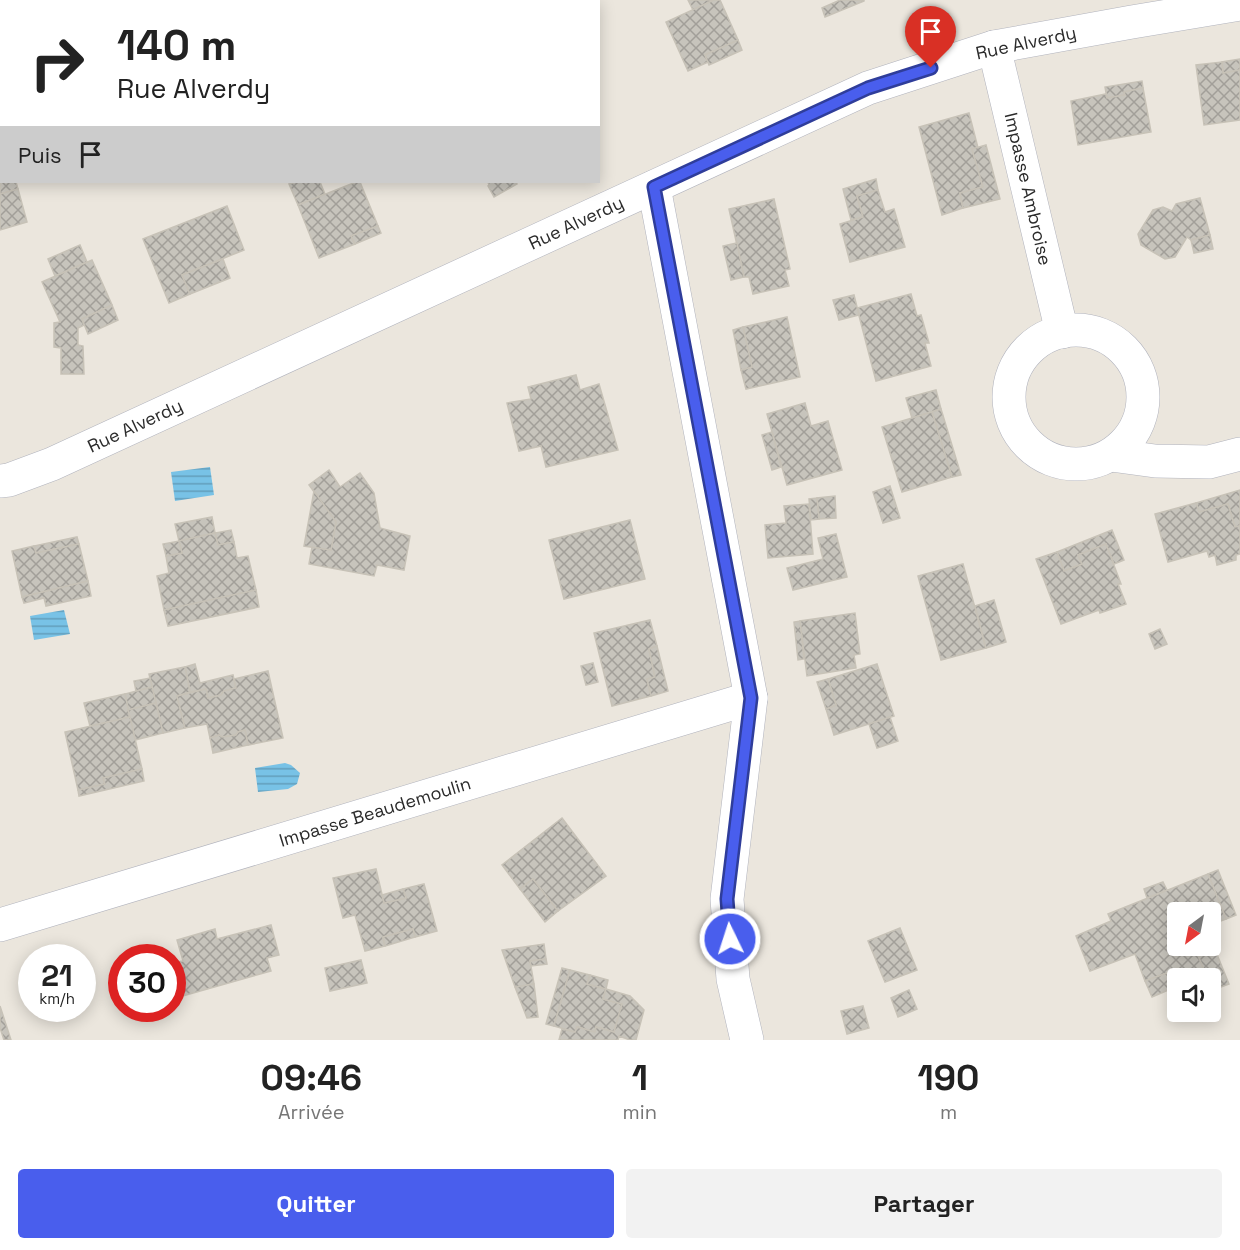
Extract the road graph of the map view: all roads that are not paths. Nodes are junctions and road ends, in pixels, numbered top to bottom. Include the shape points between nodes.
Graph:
1 (1240, 4) edge
2 (994, 47) junction
3 (654, 187) junction
4 (1062, 332) junction
5 (1240, 454) edge
6 (1111, 455) junction
7 (0, 481) edge
8 (751, 698) junction
9 (0, 925) edge
10 (747, 1040) edge

1 - 2 street, Rue Alverdy
2 - 3 street, Rue Alverdy via 868,88
2 - 4 street, Impasse Ambroise
3 - 7 street, Rue Alverdy via 52,464
3 - 8 street
4 - 6 street via 1088,331 1112,340 1131,357 1138,371 1144,404 1133,433
4 - 6 street via 1033,345 1019,361 1010,386 1010,412 1019,434 1040,454 1063,464 1091,463
5 - 6 street via 1209,462
8 - 9 street, Impasse Beaudemoulin
8 - 10 street via 727,899 733,979

